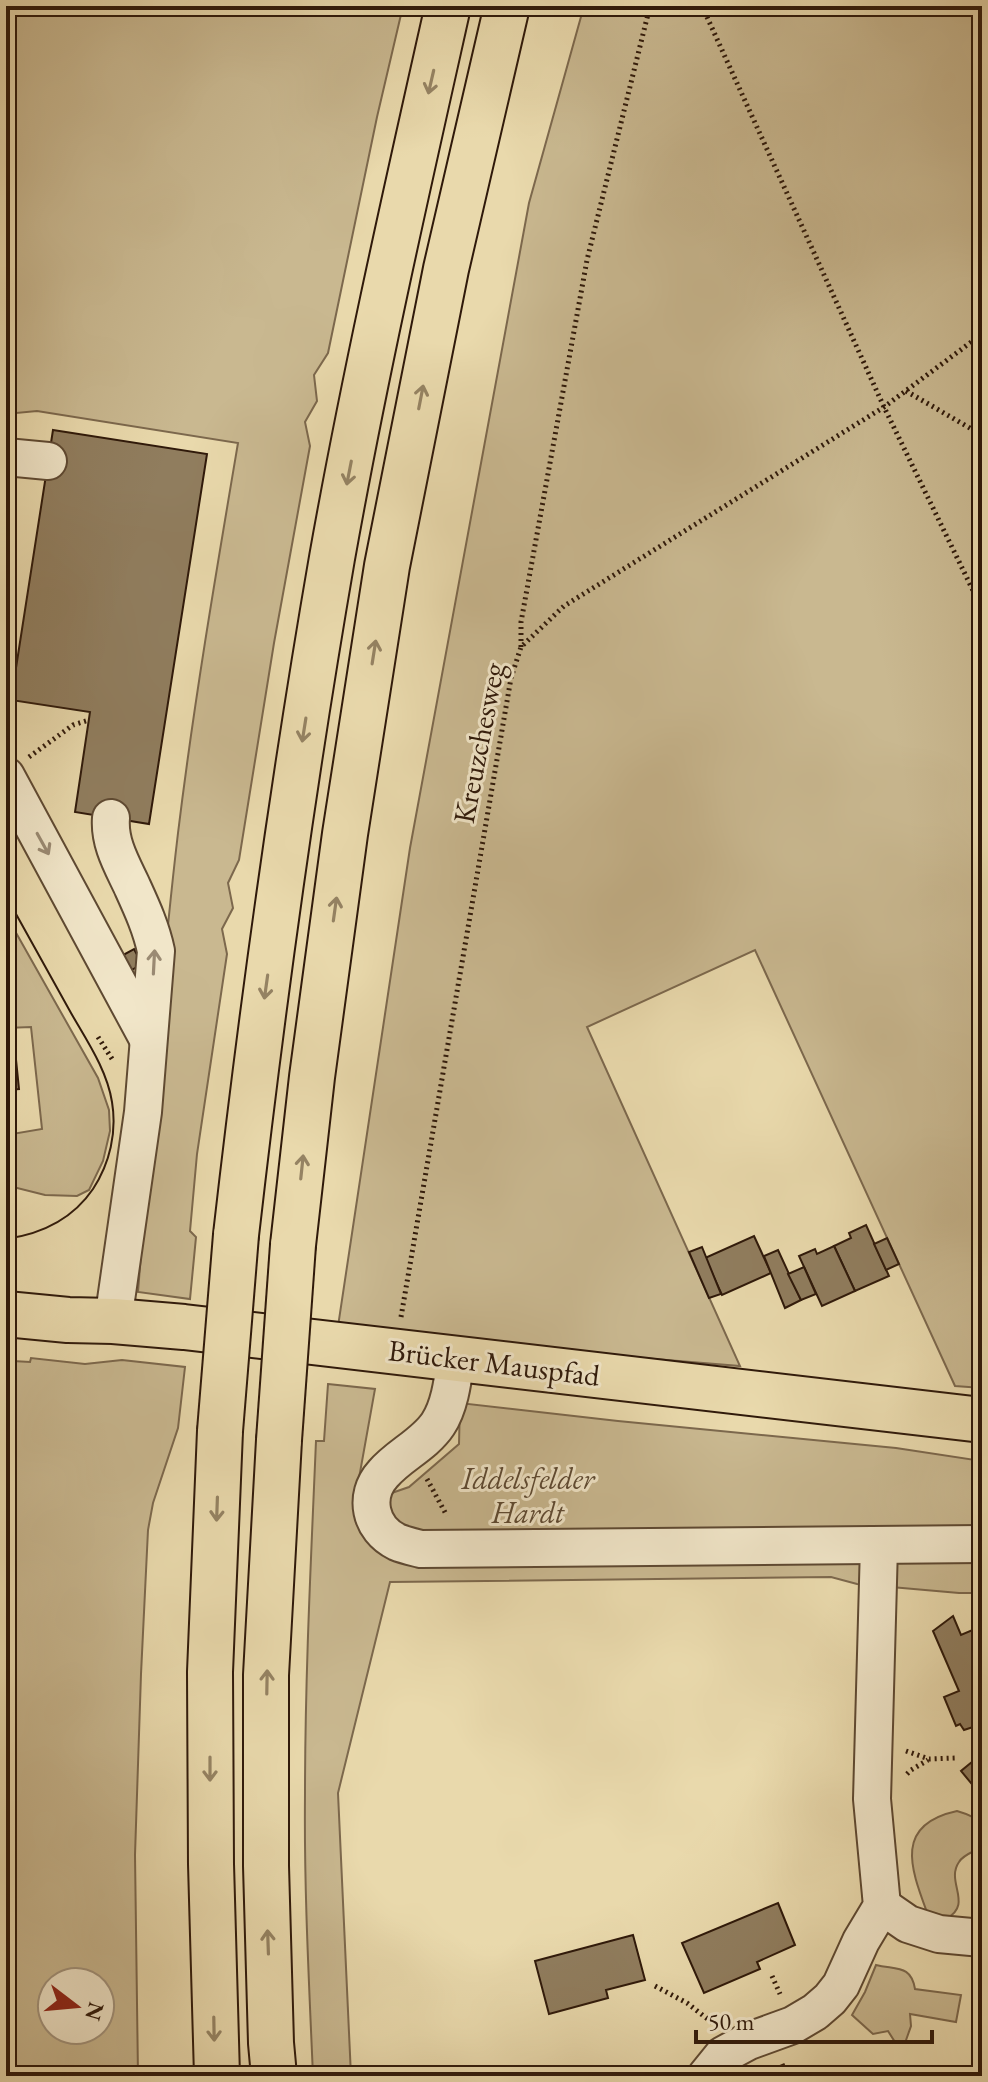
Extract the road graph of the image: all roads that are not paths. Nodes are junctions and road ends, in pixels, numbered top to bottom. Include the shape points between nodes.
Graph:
1 (448, 6) edge
2 (507, 6) edge
3 (6, 457) edge
4 (48, 461) dead end
5 (17, 767) edge
6 (111, 818) dead end
7 (148, 1039) junction
8 (6, 1314) edge
9 (113, 1321) junction
10 (456, 1358) junction
11 (982, 1420) edge
12 (982, 1544) edge
13 (879, 1546) junction
14 (882, 1906) junction
15 (982, 1938) edge
16 (217, 2076) edge
17 (274, 2076) edge
18 (706, 2076) edge

1 -> 16 main road, bridge via 332,556 289,822 236,1235 220,1431 210,1672
17 -> 2 main road, bridge via 266,1675 293,1245 345,834 387,566 446,269
3 - 4 lane
5 -> 7 lane
7 -> 6 lane via 156,951 117,854
7 - 9 lane via 143,1112
8 - 9 main road, Brücker Mauspfad
9 - 10 main road, Brücker Mauspfad
10 - 11 main road, Brücker Mauspfad
10 - 13 lane via 441,1420 381,1475 371,1495 371,1514 381,1531 396,1541 421,1549
12 - 13 lane
13 - 14 lane via 872,1799
14 - 15 lane via 908,1924 939,1934
14 - 18 lane via 830,1999 793,2025 723,2055

